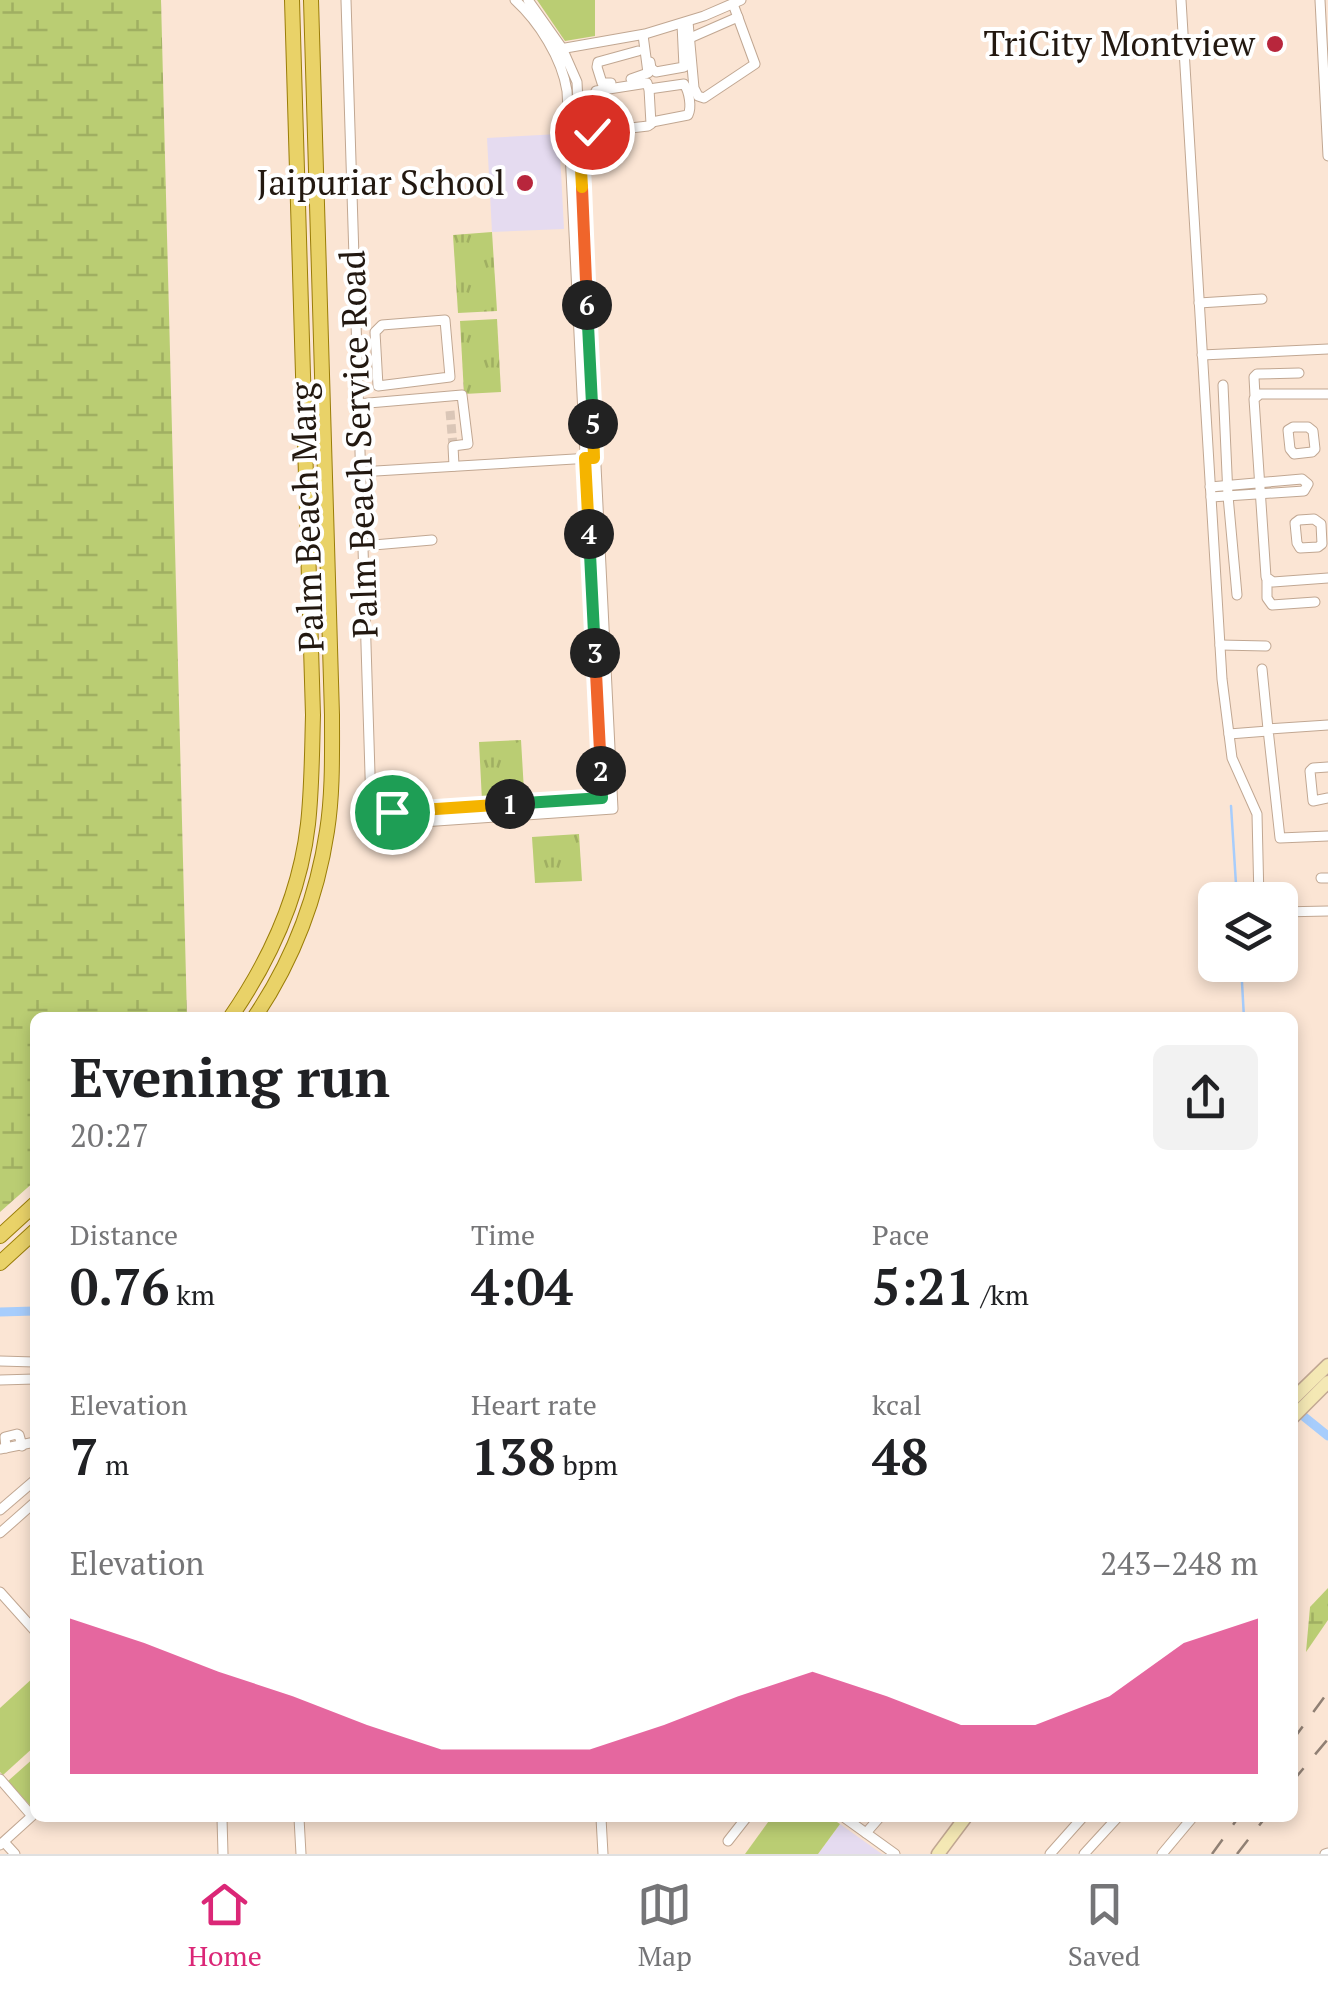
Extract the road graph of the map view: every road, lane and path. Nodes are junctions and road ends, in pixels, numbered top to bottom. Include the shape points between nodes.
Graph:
1 (292, 0) edge
2 (311, 0) edge
3 (346, 0) edge
4 (515, 0) edge
5 (528, 0) edge
6 (1181, 0) edge
7 (1320, 0) edge
8 (737, 2) edge
9 (704, 16) junction
10 (738, 18) junction
11 (685, 23) junction
12 (710, 30) junction
13 (644, 34) junction
14 (690, 38) junction
15 (558, 50) junction
16 (638, 51) dead end
17 (650, 89) junction
18 (652, 122) junction
19 (597, 132) junction
20 (579, 134) junction
21 (1328, 156) edge
22 (1262, 299) dead end
23 (1199, 303) junction
24 (356, 344) junction
25 (375, 344) junction
26 (1328, 349) edge
27 (1202, 355) junction
28 (1299, 372) dead end
29 (1224, 384) dead end
30 (1328, 394) edge
31 (449, 396) junction
32 (1255, 396) junction
33 (357, 404) junction
34 (450, 411) tunnel mouth
35 (1315, 448) dead end
36 (1328, 456) edge
37 (590, 458) junction
38 (454, 466) junction
39 (360, 472) junction
40 (1261, 489) junction
41 (1211, 492) junction
42 (1227, 492) junction
43 (432, 540) dead end
44 (362, 546) junction
45 (1328, 578) edge
46 (1267, 579) junction
47 (1237, 595) dead end
48 (1315, 602) dead end
49 (1220, 645) junction
50 (1266, 646) dead end
51 (1262, 670) dead end
52 (1328, 725) edge
53 (1268, 730) junction
54 (1230, 734) junction
55 (1328, 766) edge
56 (602, 798) junction
57 (1328, 798) edge
58 (612, 808) junction
59 (385, 818) junction
60 (1328, 836) edge
61 (1259, 882) edge
62 (1328, 911) edge
63 (1298, 912) edge
64 (234, 1012) edge
65 (258, 1012) edge
66 (30, 1209) edge
67 (30, 1235) edge
68 (0, 1236) edge
69 (0, 1262) edge
70 (0, 1361) edge
71 (30, 1362) edge
72 (1328, 1365) edge
73 (30, 1379) edge
74 (0, 1380) edge
75 (1328, 1382) edge
76 (1298, 1394) edge
77 (1298, 1412) edge
78 (30, 1444) edge
79 (3, 1449) edge
80 (30, 1484) edge
81 (19, 1494) junction
82 (30, 1502) edge
83 (30, 1506) edge
84 (0, 1510) edge
85 (0, 1533) edge
86 (0, 1592) edge
87 (30, 1625) edge
88 (0, 1779) edge
89 (30, 1814) edge
90 (30, 1818) edge
91 (222, 1822) edge
92 (299, 1822) edge
93 (601, 1822) edge
94 (743, 1822) edge
95 (851, 1822) edge
96 (875, 1822) edge
97 (962, 1822) edge
98 (1078, 1822) edge
99 (1113, 1822) edge
100 (1189, 1822) edge
101 (866, 1833) junction
102 (728, 1841) dead end
103 (2, 1844) edge
104 (15, 1854) edge
105 (223, 1854) edge
106 (302, 1854) edge
107 (603, 1854) edge
108 (894, 1854) edge
109 (938, 1854) edge
110 (1050, 1854) edge
111 (1084, 1854) edge
112 (1162, 1854) edge

1 - 64 main road, Palm Beach Marg via 312,776 308,827 281,927
2 - 65 main road, Palm Beach Marg via 332,777 316,882 299,934
3 - 24 street, Palm Beach Service Road
4 - 15 street
5 - 15 street
6 - 23 street
7 - 21 street
8 - 9 street
8 - 10 street
9 - 11 street
9 - 12 street
10 - 12 street
10 - 14 street via 755,64 704,98 694,88
11 - 13 street
11 - 13 street via 680,68 653,71
11 - 14 street
12 - 14 street
13 - 15 street
13 - 16 street via 648,74 602,83 598,62
15 - 20 street via 577,82
15 - 37 street via 567,91
17 - 18 street
17 - 18 street via 684,84 690,110
17 - 19 street via 644,82 596,91
18 - 19 street
19 - 20 street
20 - 37 street
22 - 23 street
23 - 27 street
24 - 25 street
24 - 33 street, Palm Beach Service Road
25 - 25 street via 378,386 450,377 445,320 382,325
26 - 27 street
27 - 41 street
28 - 32 street via 1255,375
29 - 42 street
30 - 32 street
31 - 33 street
31 - 34 street
31 - 38 street via 464,396 468,444 453,446
32 - 40 street
33 - 39 street, Palm Beach Service Road
35 - 36 street
37 - 38 street
37 - 56 street
37 - 58 street
38 - 39 street
39 - 44 street, Palm Beach Service Road
40 - 42 street
40 - 46 street
41 - 42 street
41 - 49 street
42 - 47 street
43 - 44 street
44 - 59 street, Palm Beach Service Road via 370,806
45 - 46 street
46 - 48 street via 1272,604
49 - 50 street
49 - 54 street
51 - 53 street
52 - 53 street
53 - 54 street
53 - 60 street via 1280,838
54 - 61 street via 1232,758 1256,814
55 - 57 street via 1310,772 1313,801
56 - 58 street
56 - 59 street via 392,812
58 - 59 street via 393,824
62 - 63 street
66 - 68 main road
67 - 69 main road
70 - 71 street
72 - 76 main road
73 - 74 street
75 - 77 main road
78 - 79 street
80 - 81 street
81 - 82 street
81 - 84 street
83 - 85 street
86 - 87 street
88 - 89 street
90 - 103 street
91 - 105 street
92 - 106 street
93 - 107 street
94 - 102 street
95 - 101 street
96 - 101 street
97 - 109 main road
98 - 110 street
99 - 111 street
100 - 112 street
101 - 108 street
103 - 104 street

